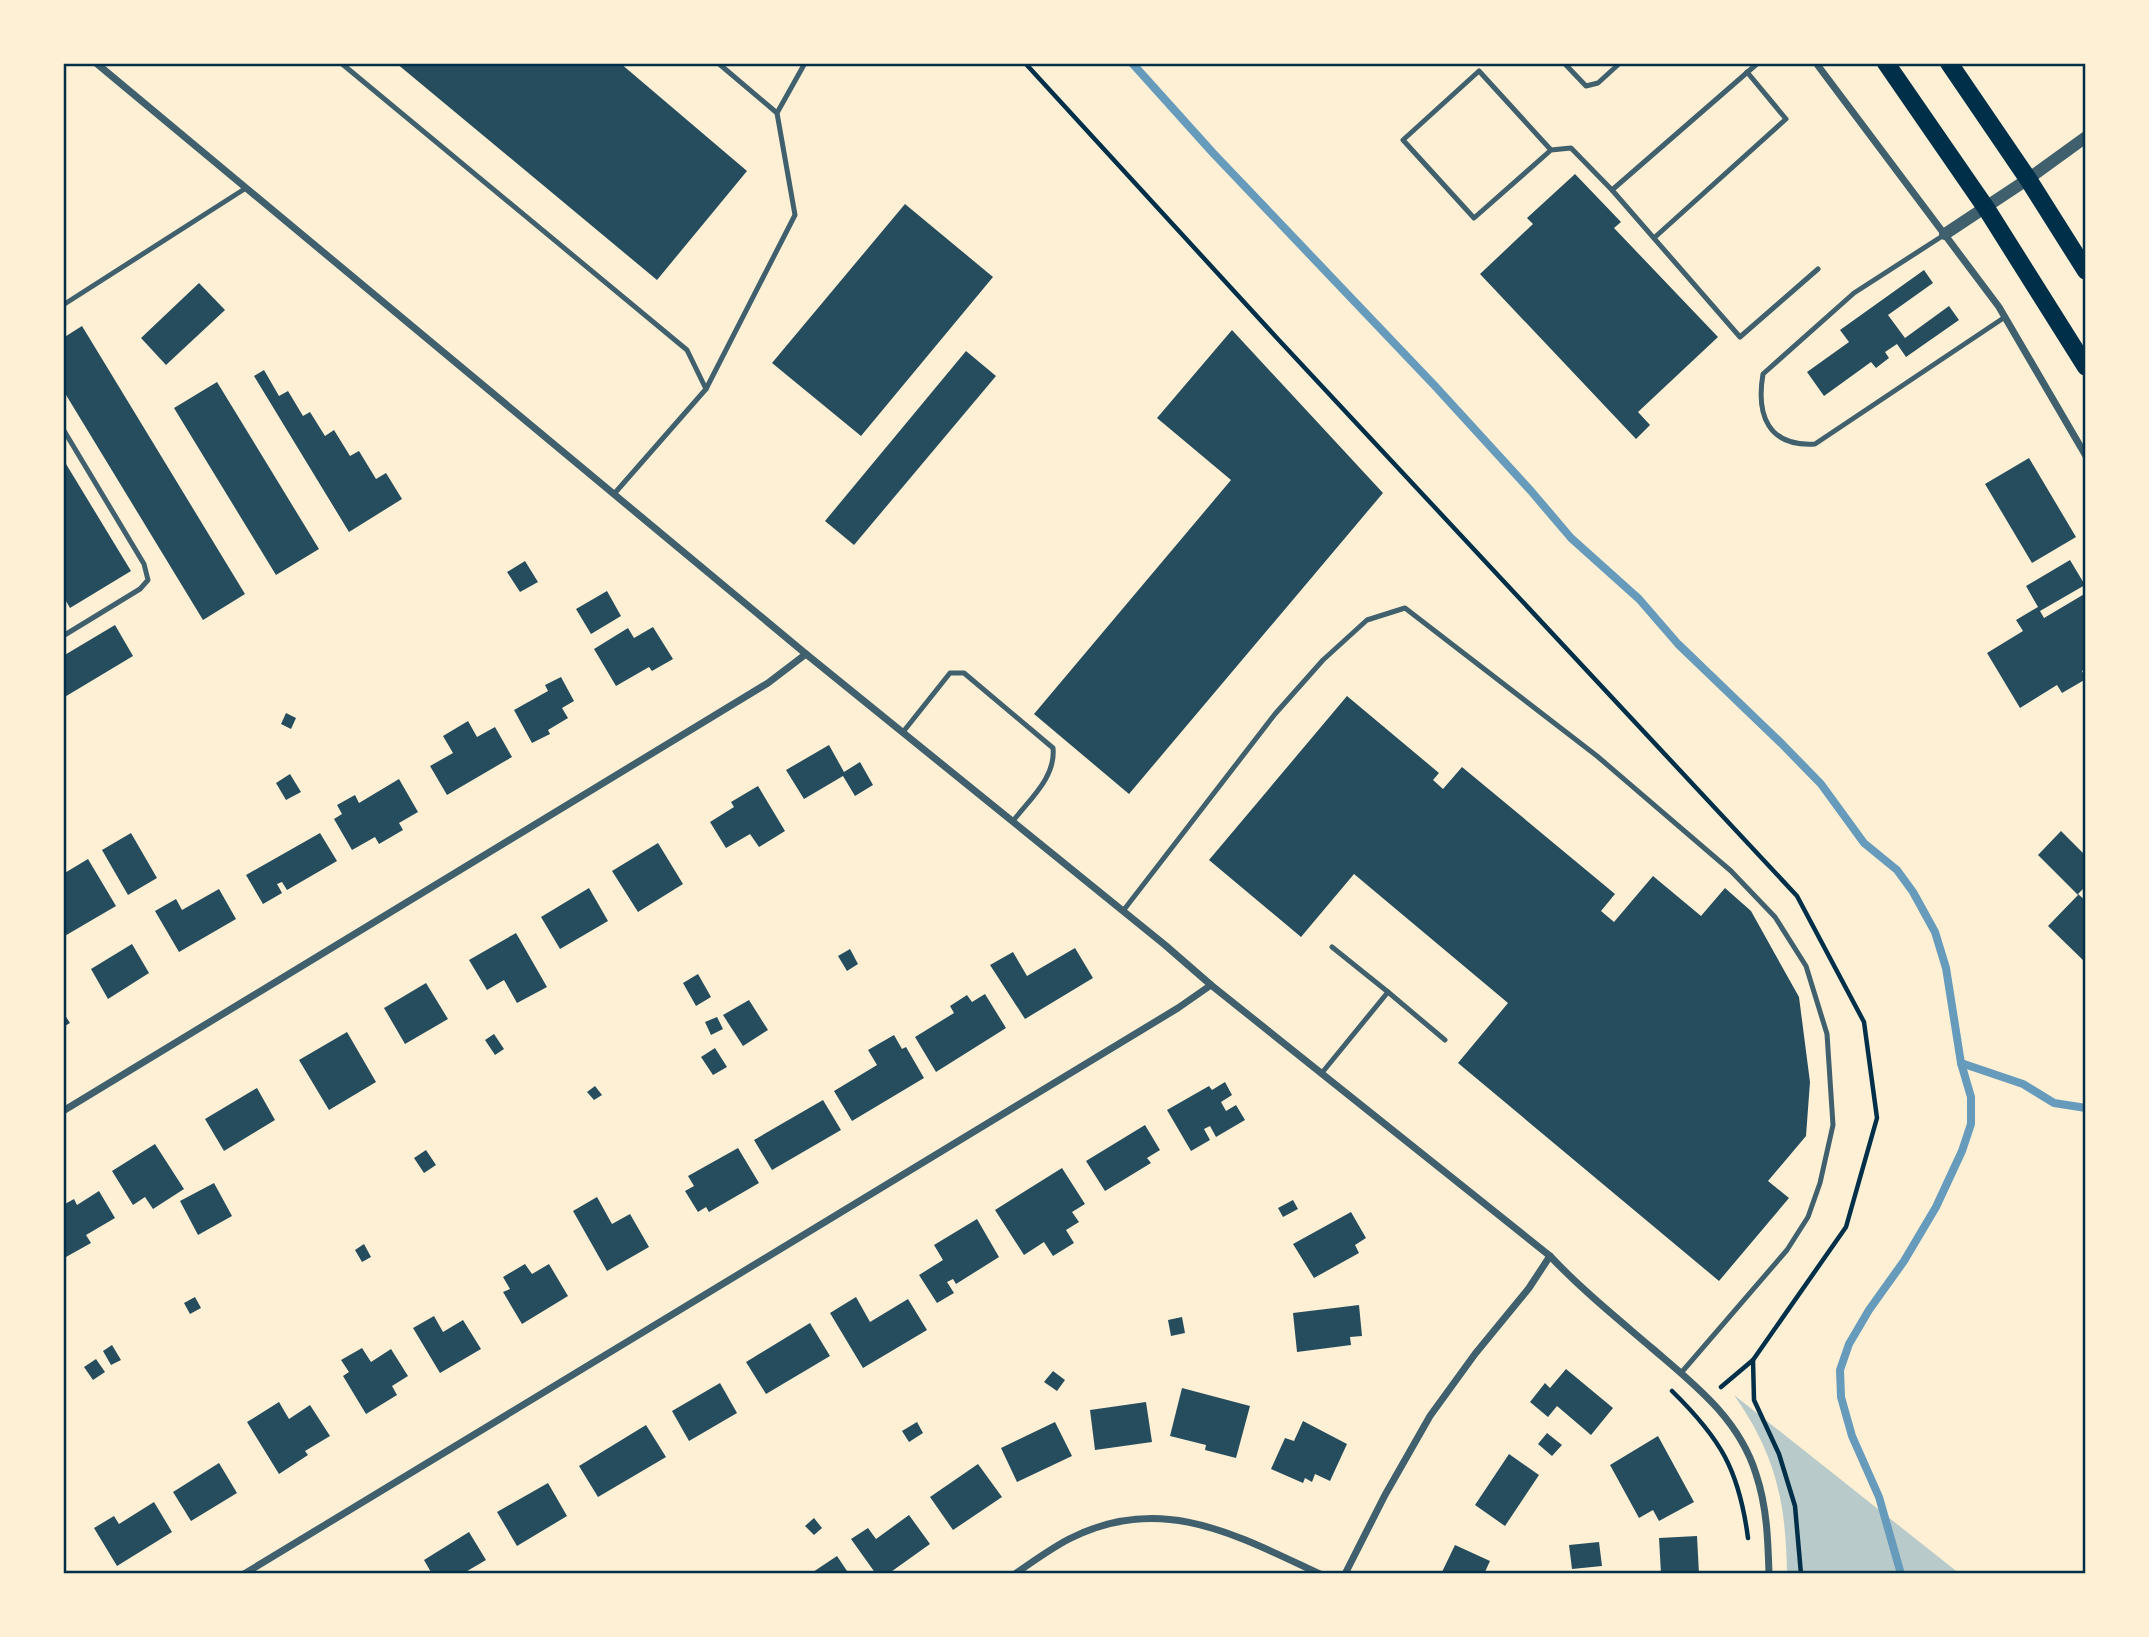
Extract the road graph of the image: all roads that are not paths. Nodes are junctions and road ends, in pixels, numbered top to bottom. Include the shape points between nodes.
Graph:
1 (96, 63) edge
2 (341, 63) edge
3 (718, 63) edge
4 (805, 63) edge
5 (1564, 63) edge
6 (1620, 63) edge
7 (1758, 63) edge
8 (1816, 63) edge
9 (1886, 63) edge
10 (1949, 63) edge
11 (1747, 72) junction
12 (778, 113) junction
13 (2086, 137) edge
14 (1551, 150) junction
15 (2028, 179) junction
16 (246, 188) junction
17 (1612, 190) junction
18 (1986, 208) junction
19 (1945, 234) junction
20 (1654, 238) junction
21 (1818, 269) dead end
22 (2086, 271) edge
23 (63, 305) edge
24 (2005, 317) junction
25 (2086, 367) edge
26 (706, 389) junction
27 (63, 429) edge
28 (2086, 456) edge
29 (614, 494) junction
30 (63, 636) edge
31 (806, 654) junction
32 (903, 732) junction
33 (1013, 821) junction
34 (1123, 911) junction
35 (1332, 947) dead end
36 (1211, 985) junction
37 (1388, 992) junction
38 (1445, 1040) dead end
39 (1321, 1074) junction
40 (63, 1111) edge
41 (1550, 1256) junction
42 (1681, 1373) junction
43 (244, 1574) edge
44 (1015, 1574) edge
45 (1320, 1574) edge
46 (1345, 1574) edge
47 (1769, 1574) edge

1 - 16 street
2 - 26 lane via 687,350
3 - 12 lane
4 - 12 lane
5 - 6 lane via 1586,86 1598,83
7 - 11 lane
8 - 19 street
9 - 18 main road
10 - 15 main road
11 - 17 lane
11 - 20 lane via 1786,119
12 - 26 lane via 795,215
13 - 15 street
14 - 14 lane via 1479,71 1403,140 1474,218
14 - 17 lane via 1571,148
15 - 18 street
15 - 22 main road
16 - 23 lane
16 - 29 street
17 - 20 lane
18 - 19 street
18 - 25 main road
19 - 24 street
19 - 24 lane via 1854,293 1763,374 1760,392 1767,424 1797,446 1815,444
20 - 21 lane via 1740,337
24 - 28 street
26 - 29 lane
27 - 30 lane via 144,564 148,580 141,589
29 - 31 street
31 - 32 street
31 - 40 street via 768,683
32 - 33 street
32 - 33 lane via 950,673 964,673 1053,748 1049,774
33 - 34 street
34 - 36 street
34 - 42 lane via 1275,714 1323,660 1367,620 1387,612 1405,608 1597,756 1731,871 1775,917 1806,965 1827,1034 1833,1125 1808,1217 1787,1250
35 - 37 lane
36 - 39 street
36 - 43 street
37 - 38 lane
37 - 39 lane
39 - 41 street
41 - 42 street
41 - 46 street via 1430,1416
42 - 47 street via 1729,1420 1756,1472 1765,1504
44 - 45 street via 1092,1529 1158,1517 1198,1522 1238,1536

